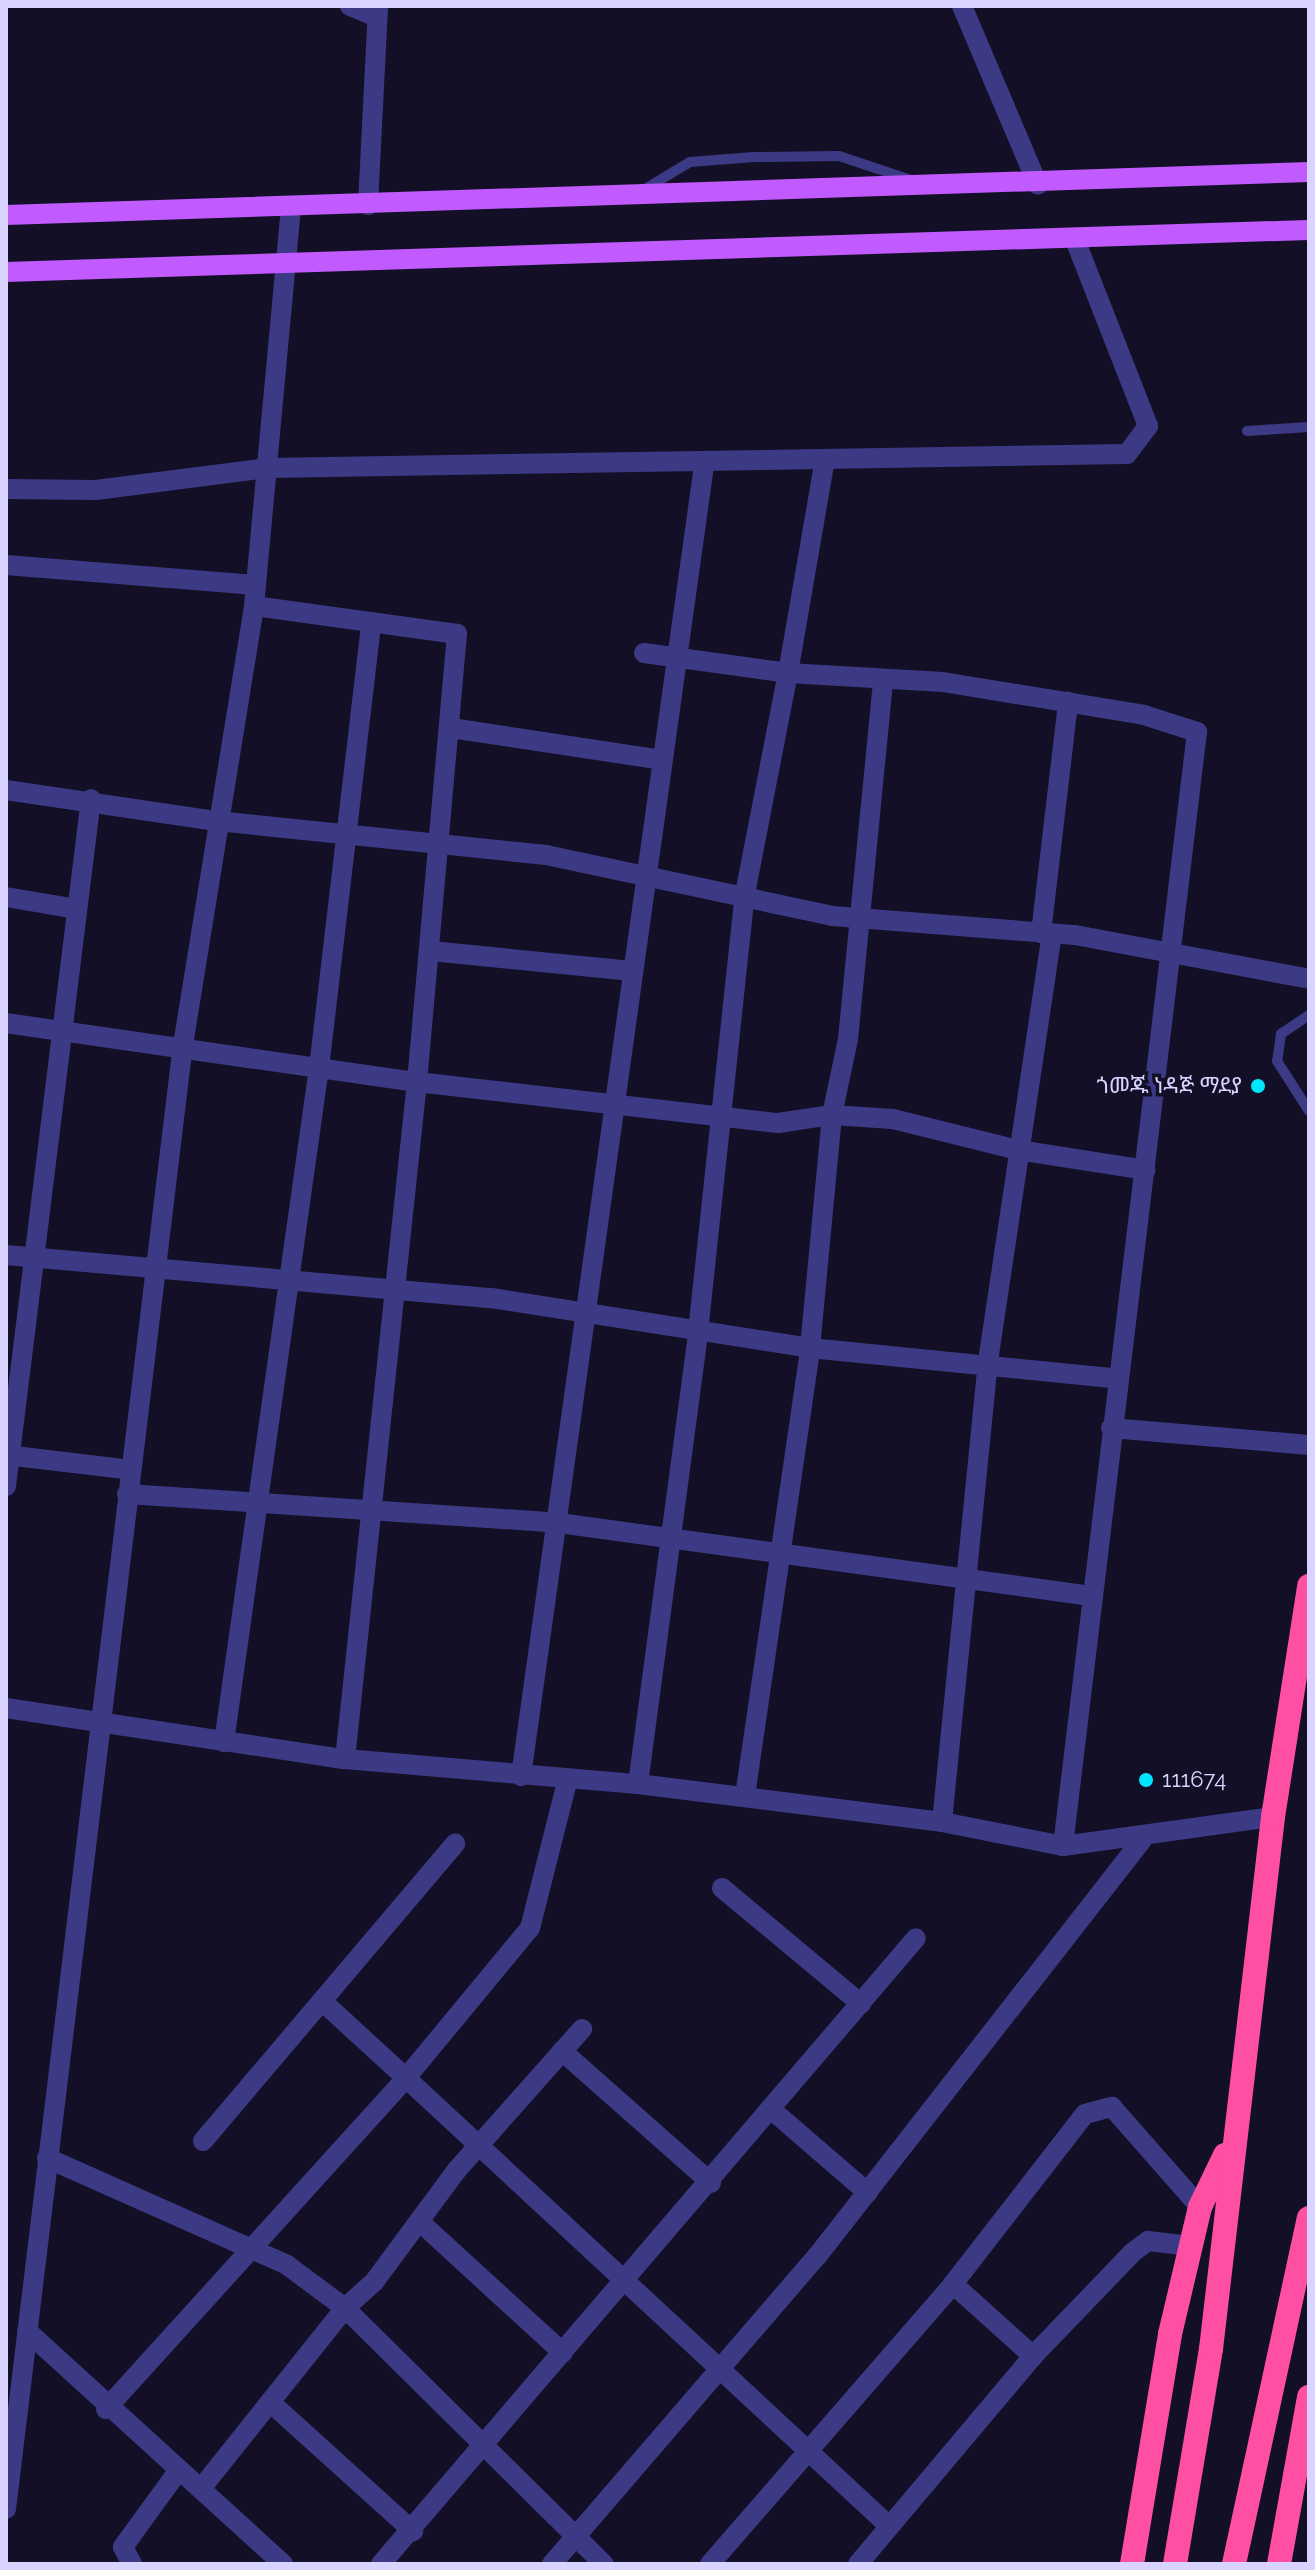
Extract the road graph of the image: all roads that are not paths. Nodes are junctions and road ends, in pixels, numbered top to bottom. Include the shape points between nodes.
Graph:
1 (350, 6) edge
2 (962, 6) edge
3 (377, 11) edge
4 (1309, 172) edge
5 (1038, 185) junction
6 (930, 188) junction
7 (636, 196) junction
8 (368, 205) junction
9 (291, 208) junction
10 (6, 215) edge
11 (1309, 230) edge
12 (1076, 242) junction
13 (287, 264) junction
14 (6, 272) edge
15 (1309, 427) edge
16 (1247, 431) dead end
17 (824, 464) junction
18 (704, 466) junction
19 (268, 468) junction
20 (6, 489) edge
21 (6, 565) edge
22 (256, 585) junction
23 (254, 606) junction
24 (371, 622) junction
25 (644, 653) dead end
26 (678, 658) junction
27 (788, 673) junction
28 (883, 680) junction
29 (1068, 702) junction
30 (451, 728) junction
31 (662, 760) junction
32 (6, 790) edge
33 (91, 799) junction
34 (217, 821) junction
35 (349, 836) junction
36 (443, 841) junction
37 (644, 879) junction
38 (6, 897) edge
39 (744, 899) junction
40 (76, 909) junction
41 (859, 918) junction
42 (1047, 933) junction
43 (431, 951) junction
44 (1176, 951) junction
45 (632, 971) junction
46 (1309, 979) edge
47 (1309, 1015) edge
48 (6, 1023) edge
49 (60, 1029) junction
50 (183, 1045) junction
51 (319, 1068) junction
52 (417, 1082) junction
53 (615, 1103) junction
54 (1309, 1111) edge
55 (722, 1114) junction
56 (832, 1115) junction
57 (1018, 1150) junction
58 (1145, 1170) junction
59 (6, 1255) edge
60 (31, 1260) junction
61 (157, 1272) junction
62 (288, 1280) junction
63 (393, 1290) junction
64 (590, 1312) junction
65 (698, 1332) junction
66 (810, 1348) junction
67 (987, 1368) junction
68 (1118, 1379) junction
69 (1111, 1428) junction
70 (1309, 1445) edge
71 (8, 1456) edge
72 (131, 1470) junction
73 (6, 1486) edge
74 (127, 1494) junction
75 (254, 1500) junction
76 (373, 1512) junction
77 (559, 1523) junction
78 (669, 1541) junction
79 (778, 1552) junction
80 (966, 1578) junction
81 (1309, 1586) edge
82 (1091, 1596) junction
83 (6, 1708) edge
84 (105, 1721) junction
85 (224, 1742) junction
86 (345, 1759) junction
87 (521, 1776) junction
88 (567, 1782) junction
89 (638, 1784) junction
90 (745, 1796) junction
91 (1273, 1817) junction
92 (942, 1822) junction
93 (1142, 1840) junction
94 (455, 1844) dead end
95 (1063, 1846) junction
96 (722, 1888) dead end
97 (916, 1938) dead end
98 (322, 2001) junction
99 (861, 2004) junction
100 (582, 2029) dead end
101 (562, 2051) junction
102 (406, 2078) junction
103 (773, 2111) junction
104 (1233, 2138) junction
105 (203, 2141) dead end
106 (478, 2146) junction
107 (47, 2158) junction
108 (711, 2183) junction
109 (868, 2193) junction
110 (1200, 2207) junction
111 (1309, 2218) edge
112 (419, 2221) junction
113 (1191, 2246) junction
114 (255, 2250) junction
115 (628, 2282) junction
116 (953, 2284) junction
117 (345, 2308) junction
118 (27, 2331) junction
119 (563, 2353) junction
120 (1033, 2356) junction
121 (721, 2364) junction
122 (1309, 2397) edge
123 (270, 2402) junction
124 (106, 2409) junction
125 (482, 2448) junction
126 (813, 2448) junction
127 (176, 2474) junction
128 (203, 2486) junction
129 (6, 2509) edge
130 (888, 2525) junction
131 (413, 2531) junction
132 (575, 2538) junction
133 (132, 2564) edge
134 (283, 2564) edge
135 (381, 2564) edge
136 (552, 2564) edge
137 (604, 2564) edge
138 (710, 2564) edge
139 (858, 2564) edge
140 (1132, 2564) edge
141 (1175, 2564) edge
142 (1234, 2564) edge
143 (1279, 2564) edge

1 - 3 street
2 - 5 street
3 - 8 street
4 - 5 main road
5 - 6 main road
6 - 7 main road
6 - 7 lane via 839,156 754,157 690,162
7 - 8 main road
8 - 9 main road
9 - 10 main road
9 - 13 street
11 - 12 main road
12 - 13 main road
12 - 17 street via 1148,426 1140,445 1127,454
13 - 14 main road
13 - 19 street
15 - 16 lane
17 - 18 street
17 - 27 street
18 - 19 street
18 - 26 street
19 - 20 street via 96,490
19 - 22 street
21 - 22 street
22 - 23 street
23 - 24 street
23 - 34 street
24 - 30 street via 457,634
24 - 35 street
25 - 26 street
26 - 27 street
26 - 31 street
27 - 28 street
27 - 39 street
28 - 29 street
28 - 41 street
29 - 42 street
29 - 44 street via 1197,732
30 - 31 street
30 - 36 street
31 - 37 street
32 - 33 street
33 - 34 street
33 - 40 street
34 - 35 street
34 - 50 street
35 - 36 street
35 - 51 street
36 - 37 street
36 - 43 street
37 - 39 street
37 - 45 street
38 - 40 street
39 - 41 street
39 - 55 street
40 - 49 street
41 - 42 street
41 - 56 street
42 - 44 street
42 - 57 street
43 - 45 street
43 - 52 street via 417,1029
44 - 46 street
44 - 58 street
45 - 53 street
47 - 54 lane via 1281,1034 1277,1061
48 - 49 street
49 - 50 street
49 - 60 street
50 - 51 street
50 - 61 street
51 - 52 street
51 - 62 street
52 - 53 street
52 - 63 street
53 - 55 street
53 - 64 street
55 - 56 street via 791,1124
55 - 65 street
56 - 57 street via 907,1122
56 - 66 street
57 - 58 street
57 - 67 street
58 - 68 street
59 - 60 street
60 - 61 street
60 - 71 street
61 - 62 street
61 - 72 street
62 - 63 street
62 - 75 street
63 - 64 street
63 - 76 street
64 - 65 street
64 - 77 street
65 - 66 street
65 - 78 street
66 - 67 street
66 - 79 street
67 - 68 street
67 - 80 street
68 - 69 street
69 - 70 street
69 - 82 street
71 - 72 street
71 - 73 street
72 - 74 street
74 - 75 street
74 - 84 street
75 - 76 street
75 - 85 street
76 - 77 street
76 - 86 street
77 - 78 street
77 - 87 street
78 - 79 street
78 - 89 street
79 - 80 street
79 - 90 street
80 - 82 street
80 - 92 street
81 - 91 highway
82 - 95 street
83 - 84 street
84 - 85 street
84 - 107 street
85 - 86 street
86 - 87 street
87 - 88 street
88 - 89 street
88 - 102 street via 530,1928
89 - 90 street
90 - 92 street
91 - 93 street
91 - 104 highway
92 - 95 street
93 - 95 street
93 - 109 street
94 - 98 street
96 - 99 street
97 - 99 street
98 - 102 street
98 - 105 street
99 - 103 street
100 - 101 street
101 - 106 street
101 - 108 street
102 - 106 street
102 - 114 street
103 - 108 street
103 - 109 street
104 - 110 highway
104 - 141 highway via 1211,2349
106 - 112 street
106 - 115 street
107 - 114 street
107 - 118 street
108 - 115 street
109 - 121 street
110 - 113 highway
110 - 116 street via 1112,2107 1100,2108 1085,2114
111 - 142 highway
112 - 117 street
112 - 119 street
113 - 120 street via 1148,2241
113 - 140 highway
114 - 117 street
114 - 124 street
115 - 119 street
115 - 121 street
116 - 120 street
116 - 126 street
117 - 123 street
117 - 125 street
118 - 124 street
118 - 129 street
119 - 125 street
120 - 130 street
121 - 126 street
121 - 132 street
122 - 143 highway
123 - 128 street
123 - 131 street
124 - 127 street
125 - 131 street
125 - 132 street
126 - 130 street
126 - 138 street
127 - 128 street
127 - 133 street via 123,2547
128 - 134 street
130 - 139 street
131 - 135 street
132 - 136 street
132 - 137 street

